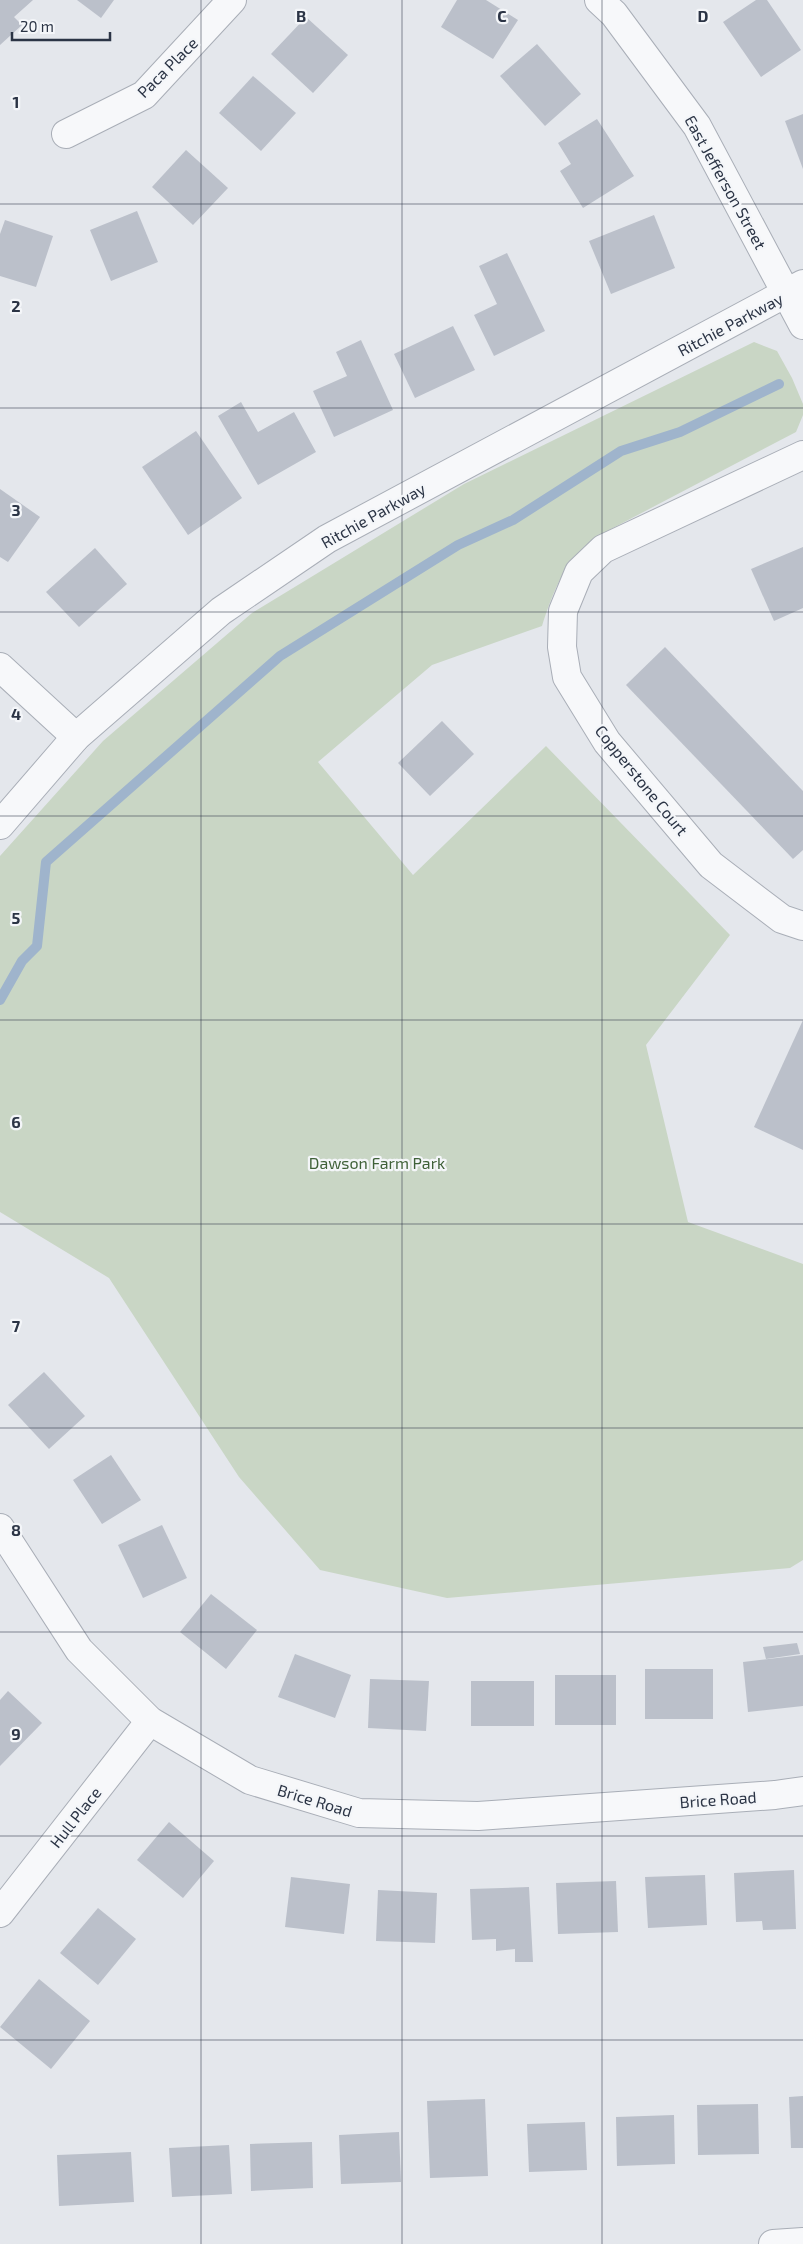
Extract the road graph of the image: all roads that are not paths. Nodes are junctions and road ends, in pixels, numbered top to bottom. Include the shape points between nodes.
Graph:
1 (232, 0) edge
2 (599, 0) edge
3 (66, 134) dead end
4 (795, 288) edge
5 (803, 325) edge
6 (803, 455) edge
7 (0, 667) edge
8 (76, 737) junction
9 (0, 825) edge
10 (803, 926) edge
11 (0, 1528) edge
12 (150, 1721) junction
13 (803, 1791) edge
14 (0, 1913) edge
15 (803, 2242) edge
16 (773, 2244) edge

1 - 3 street, Paca Place via 144,95
2 - 4 street, East Jefferson Street via 614,14 697,126
4 - 5 street, East Jefferson Street
4 - 8 street, Ritchie Parkway via 327,539 221,611
6 - 10 street, Copperstone Court via 603,550 579,572 563,611 562,647 567,677 607,742 711,865 782,919
7 - 8 street
8 - 9 street, Ritchie Parkway
11 - 12 street, Brice Road via 79,1650
12 - 13 street, Brice Road via 250,1780 359,1814 478,1816
12 - 14 street, Hull Place
15 - 16 street

